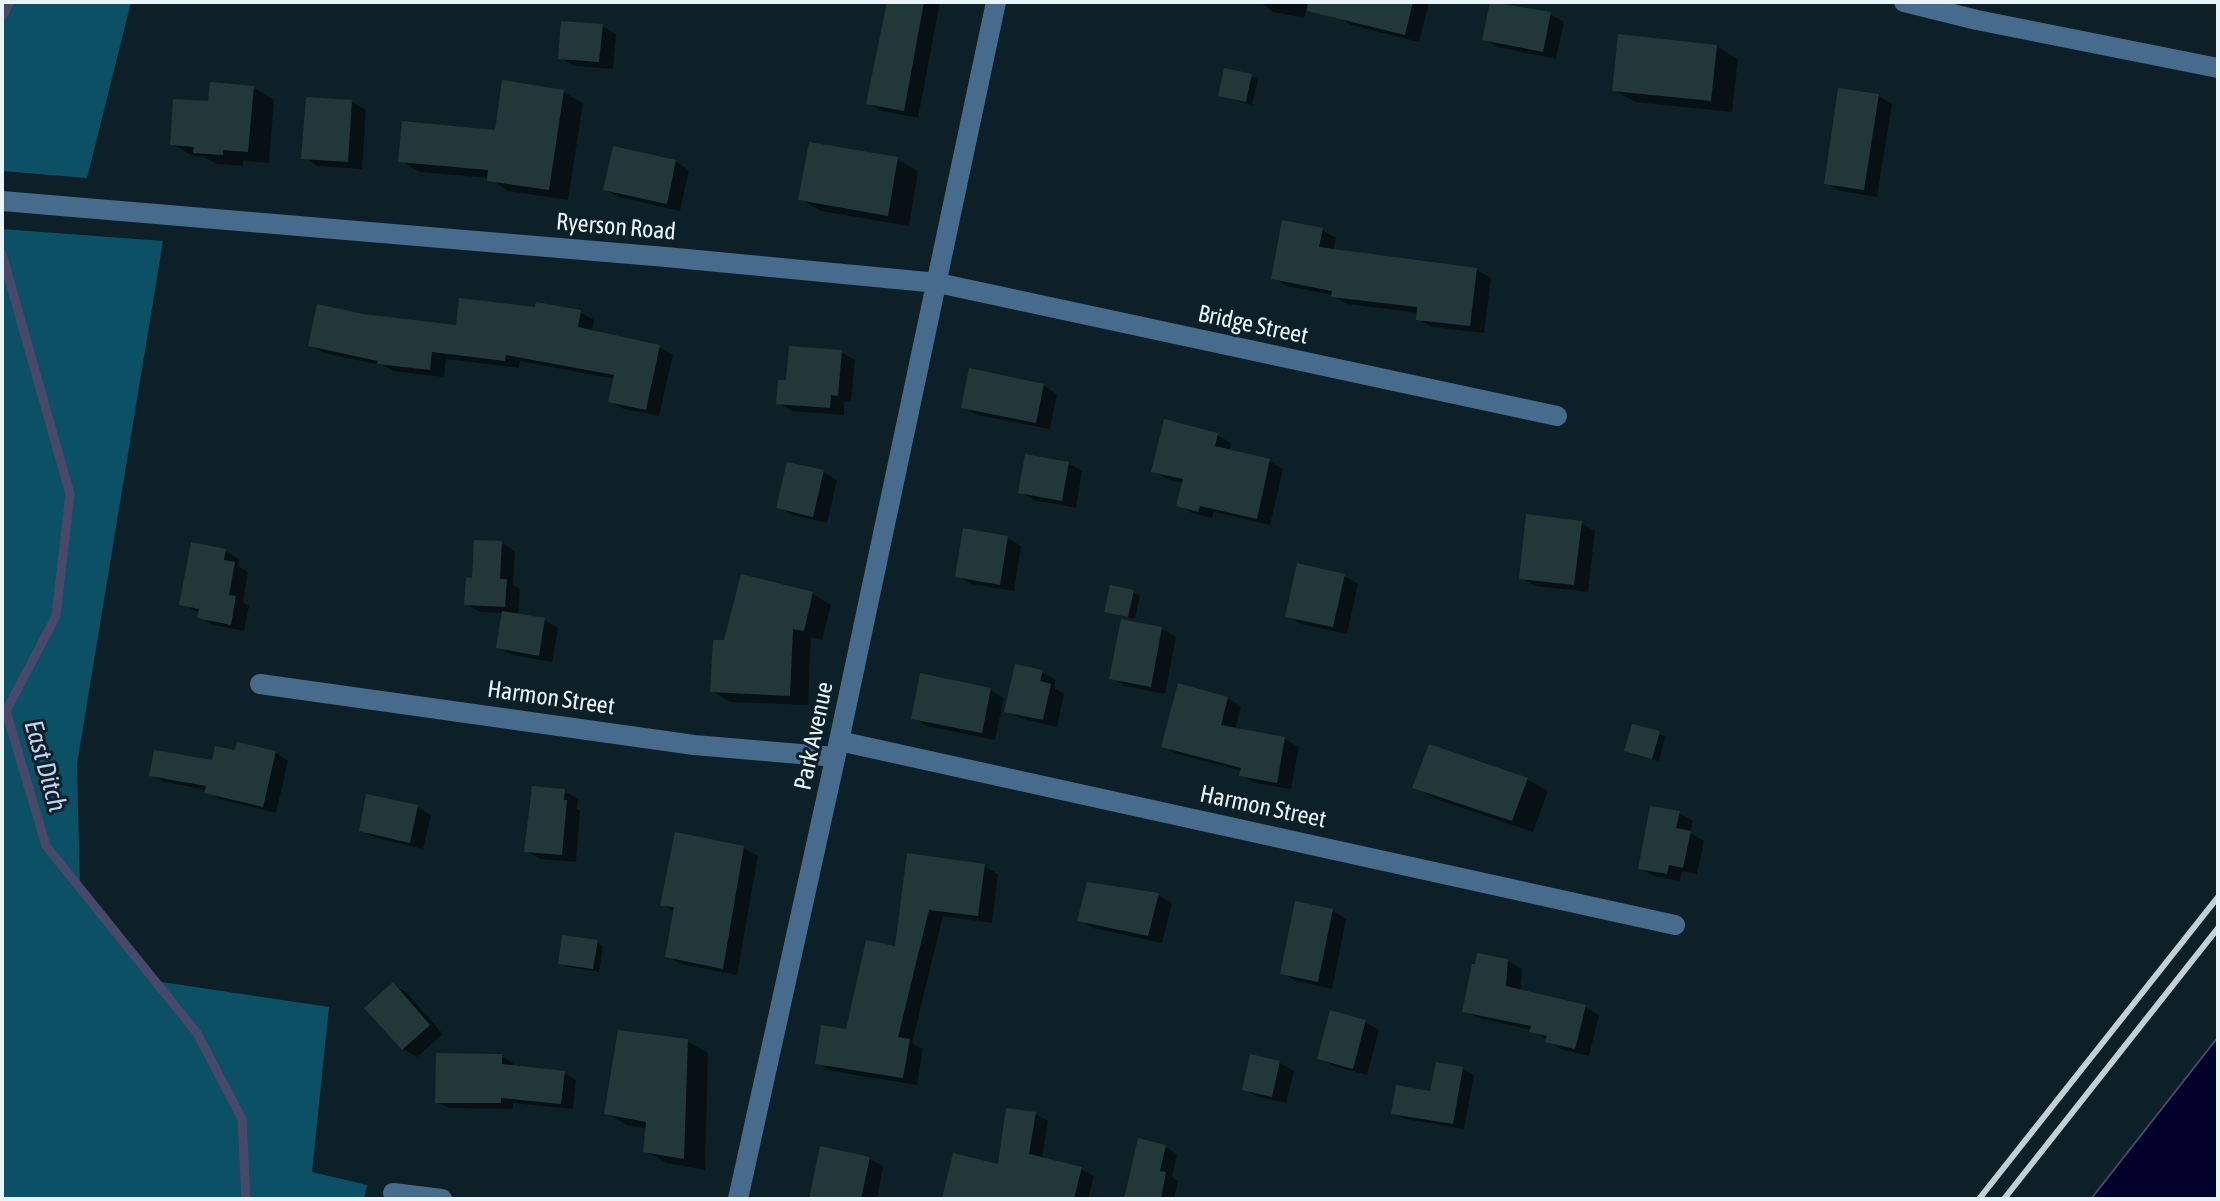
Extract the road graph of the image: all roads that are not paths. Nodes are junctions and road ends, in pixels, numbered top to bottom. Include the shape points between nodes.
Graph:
1 (996, 2) edge
2 (1904, 2) edge
3 (2218, 68) edge
4 (9, 202) edge
5 (938, 283) junction
6 (1557, 416) dead end
7 (260, 684) dead end
8 (837, 749) junction
9 (1675, 925) dead end
10 (393, 1193) dead end
11 (442, 1199) edge
12 (738, 1199) edge

1 - 5 street
2 - 3 street
4 - 5 street, Ryerson Road
5 - 6 street, Bridge Street
5 - 8 street, Park Avenue
7 - 8 street, Harmon Street via 694,745
8 - 9 street, Harmon Street
8 - 12 street, Park Avenue
10 - 11 street

